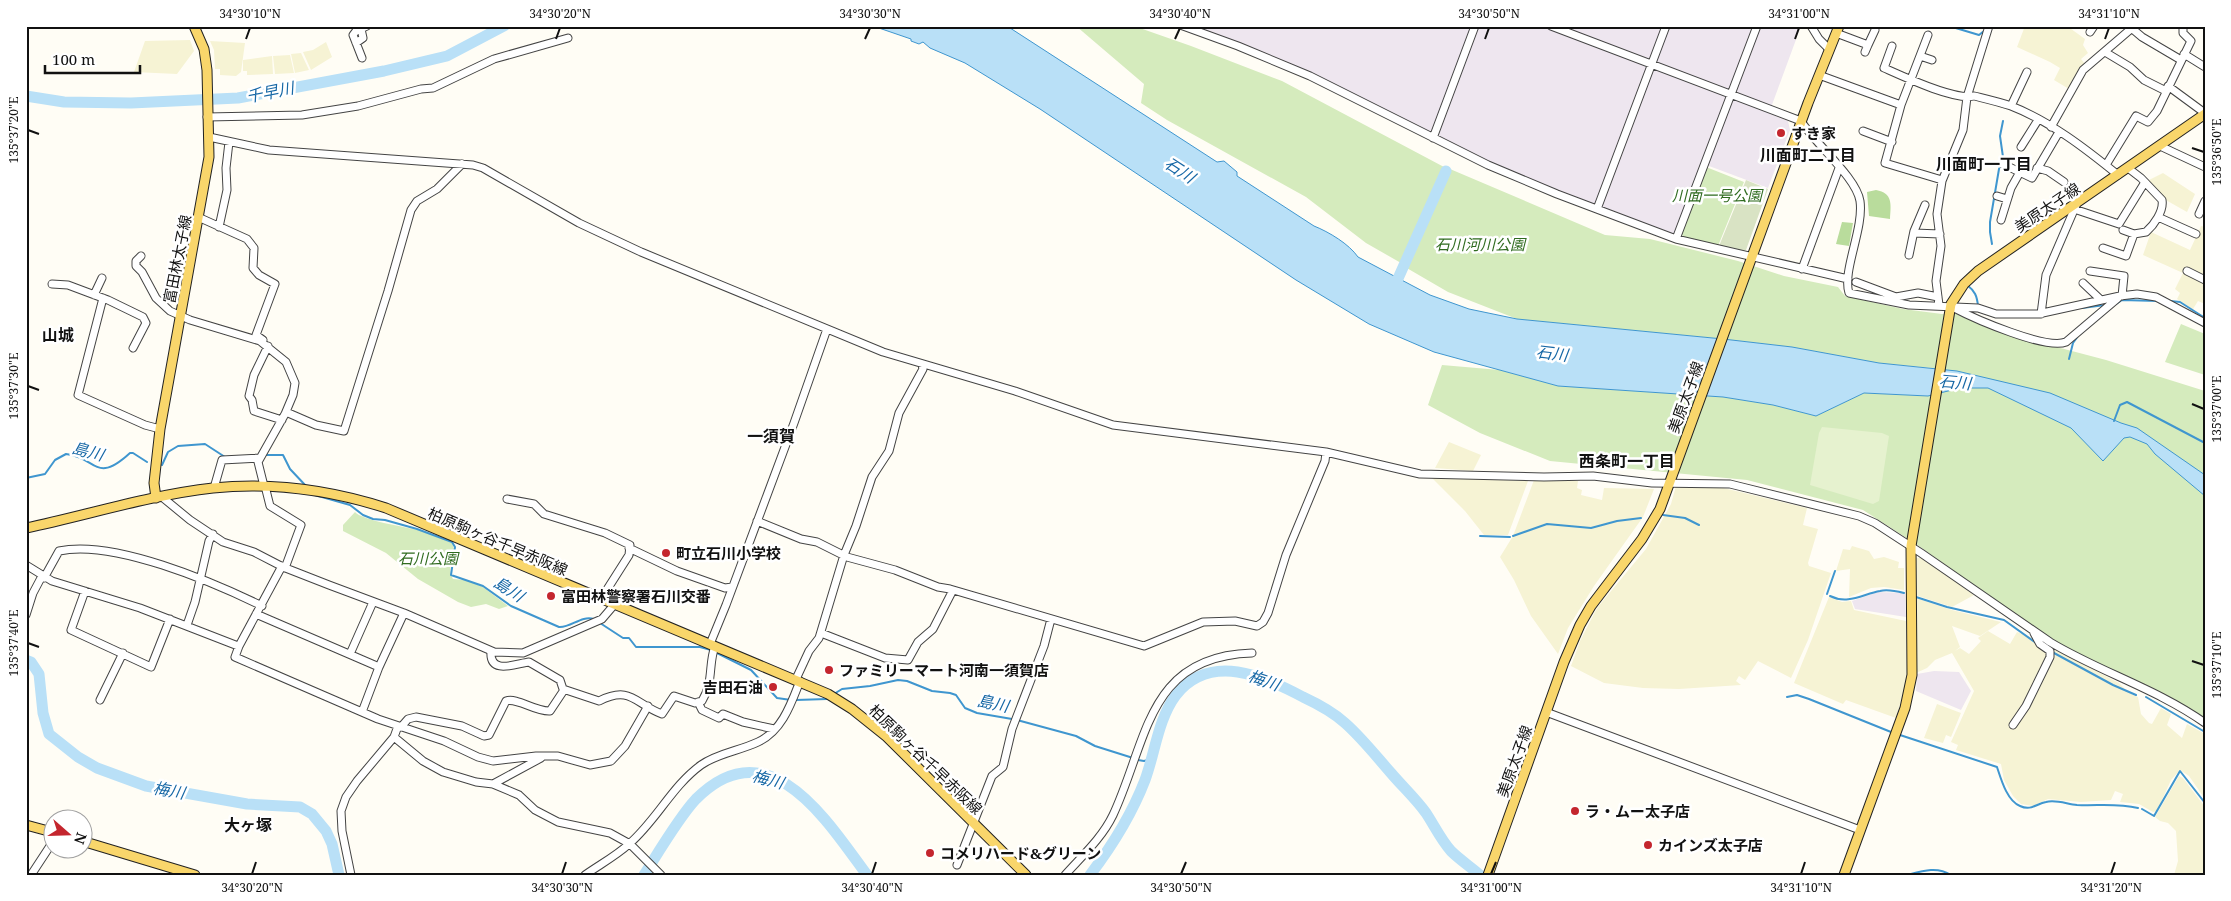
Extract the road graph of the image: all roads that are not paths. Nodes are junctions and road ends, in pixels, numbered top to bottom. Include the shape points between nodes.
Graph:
1 (194, 26) edge
2 (1183, 26) edge
3 (1476, 26) edge
4 (1551, 26) edge
5 (1666, 26) edge
6 (1757, 26) edge
7 (1811, 26) edge
8 (1989, 26) edge
9 (2183, 26) edge
10 (2130, 27) edge
11 (364, 28) edge
12 (1197, 28) edge
13 (1838, 29) edge
14 (1205, 30) edge
15 (1875, 30) dead end
16 (1928, 35) dead end
17 (568, 38) dead end
18 (1892, 46) dead end
19 (1829, 49) junction
20 (2105, 52) junction
21 (1920, 56) junction
22 (2182, 57) junction
23 (362, 58) dead end
24 (1932, 60) dead end
25 (1652, 65) junction
26 (2205, 67) edge
27 (2027, 72) dead end
28 (1819, 75) junction
29 (1910, 79) junction
30 (2167, 88) junction
31 (1731, 94) junction
32 (1967, 97) junction
33 (1901, 105) junction
34 (2011, 106) junction
35 (2204, 115) edge
36 (207, 116) junction
37 (2038, 120) junction
38 (1801, 121) junction
39 (2051, 127) junction
40 (1863, 131) dead end
41 (2059, 132) junction
42 (209, 137) junction
43 (1433, 138) junction
44 (229, 142) junction
45 (1892, 142) junction
46 (2160, 146) junction
47 (2021, 147) dead end
48 (462, 164) junction
49 (2003, 164) dead end
50 (2106, 165) junction
51 (2205, 167) edge
52 (1839, 168) junction
53 (2037, 168) junction
54 (2128, 168) junction
55 (2020, 172) junction
56 (2118, 175) junction
57 (1942, 180) junction
58 (2064, 182) dead end
59 (2145, 182) junction
60 (1997, 196) dead end
61 (2007, 198) junction
62 (2205, 201) edge
63 (1925, 205) dead end
64 (2075, 206) junction
65 (1597, 209) junction
66 (2198, 214) dead end
67 (198, 217) junction
68 (2158, 217) junction
69 (2001, 220) dead end
70 (219, 227) junction
71 (2123, 230) dead end
72 (1914, 233) junction
73 (1940, 234) junction
74 (2134, 234) junction
75 (2196, 234) dead end
76 (1676, 239) junction
77 (2104, 248) dead end
78 (141, 256) dead end
79 (1909, 256) dead end
80 (1752, 258) junction
81 (1802, 269) junction
82 (2090, 271) dead end
83 (2187, 271) dead end
84 (102, 278) dead end
85 (1848, 279) junction
86 (2205, 280) edge
87 (1856, 282) dead end
88 (2083, 283) dead end
89 (52, 284) dead end
90 (94, 295) junction
91 (2121, 296) junction
92 (103, 298) junction
93 (2100, 300) junction
94 (1939, 301) junction
95 (1950, 308) junction
96 (2041, 314) junction
97 (180, 315) junction
98 (2205, 323) edge
99 (827, 329) junction
100 (268, 346) junction
101 (133, 348) dead end
102 (922, 364) junction
103 (286, 412) junction
104 (282, 420) junction
105 (160, 429) junction
106 (1326, 452) junction
107 (259, 458) junction
108 (1669, 480) junction
109 (265, 486) junction
110 (214, 488) junction
111 (159, 498) junction
112 (507, 499) dead end
113 (757, 521) junction
114 (26, 528) edge
115 (213, 534) junction
116 (1911, 543) junction
117 (629, 548) junction
118 (844, 555) junction
119 (26, 565) edge
120 (283, 567) junction
121 (43, 577) junction
122 (200, 578) junction
123 (732, 588) junction
124 (953, 590) junction
125 (85, 591) junction
126 (600, 599) junction
127 (373, 602) junction
128 (614, 605) junction
129 (262, 606) junction
130 (404, 613) junction
131 (256, 614) junction
132 (26, 615) edge
133 (170, 619) junction
134 (1051, 619) junction
135 (187, 625) junction
136 (2032, 630) junction
137 (821, 633) junction
138 (712, 645) junction
139 (238, 646) junction
140 (492, 651) junction
141 (124, 653) junction
142 (1252, 653) dead end
143 (350, 654) junction
144 (379, 667) junction
145 (798, 680) junction
146 (564, 690) junction
147 (100, 700) dead end
148 (698, 702) junction
149 (648, 706) junction
150 (362, 712) junction
151 (1546, 712) junction
152 (2205, 723) edge
153 (2013, 725) dead end
154 (400, 726) junction
155 (774, 730) junction
156 (394, 737) junction
157 (549, 756) junction
158 (493, 784) junction
159 (972, 822) junction
160 (26, 825) edge
161 (42, 829) edge
162 (1860, 830) junction
163 (92, 844) edge
164 (630, 844) junction
165 (42, 858) edge
166 (957, 865) dead end
167 (1489, 871) edge
168 (659, 872) edge
169 (31, 875) edge
170 (195, 875) edge
171 (351, 875) edge
172 (585, 875) edge
173 (1026, 875) edge
174 (1066, 875) edge
175 (1844, 875) edge

1 - 36 main road, 富田林太子線 via 205,55
2 - 12 street
3 - 43 street
4 - 25 street
5 - 25 street
6 - 31 street
7 - 19 street
8 - 32 street
9 - 22 street via 2183,33 2190,40
10 - 20 street
10 - 22 street via 2142,37
11 - 23 street via 353,35
12 - 14 street
13 - 15 street via 1866,48
13 - 19 main road, 美原太子線
14 - 43 street via 1368,103
16 - 21 street
17 - 36 street via 494,59 433,88 358,106 302,115
18 - 29 street via 1884,68
19 - 28 main road, 美原太子線
20 - 30 street via 2144,80
20 - 39 street via 2083,70
21 - 24 street
21 - 29 street
22 - 26 street
22 - 30 street
25 - 31 street
25 - 65 street
27 - 34 street
28 - 33 street
28 - 38 main road, 美原太子線
29 - 32 street via 1952,95
29 - 33 street
30 - 35 street
30 - 50 street via 2150,122 2136,116
31 - 38 street
31 - 76 street
32 - 34 street
32 - 57 street via 1963,130
33 - 45 street
34 - 37 street
35 - 46 main road, 美原太子線
36 - 42 main road, 富田林太子線
37 - 39 street
37 - 47 street
38 - 52 street
38 - 80 main road, 美原太子線
39 - 41 street
40 - 45 street
41 - 50 street
41 - 53 street
42 - 44 street
42 - 67 main road, 富田林太子線 via 208,167
43 - 65 street via 1511,175
44 - 48 street via 269,150
44 - 70 street via 227,190
45 - 57 street via 1885,163
46 - 51 street
46 - 54 main road, 美原太子線
48 - 99 street via 483,168 579,223 641,252
48 - 103 street via 437,189 417,201 411,210 344,431 316,425
49 - 55 street
50 - 56 street
52 - 81 street
52 - 85 street via 1854,184 1860,201 1860,218
53 - 55 street via 2032,178
53 - 58 street
54 - 56 main road, 美原太子線
54 - 59 street
55 - 61 street
56 - 64 main road, 美原太子線
57 - 73 street via 1937,214
59 - 64 street via 2119,224
59 - 68 street via 2162,200
60 - 61 street
61 - 69 street
62 - 66 street
63 - 72 street
64 - 95 main road, 美原太子線 via 1973,276 1959,290
64 - 96 street via 2046,275
65 - 76 street
67 - 70 street
67 - 97 main road, 富田林太子線
68 - 74 street via 2146,232
68 - 75 street
70 - 100 street via 247,239 254,248 253,268 275,284 256,334
71 - 74 street
72 - 73 street
72 - 79 street
73 - 94 street via 1936,281
74 - 77 street via 2126,256
76 - 80 street
78 - 97 street via 136,266 156,298 170,311
80 - 81 street
80 - 108 main road, 美原太子線
81 - 85 street
82 - 91 street via 2124,276
83 - 86 street
84 - 90 street
85 - 94 street via 1849,293 1909,305
87 - 94 street via 1896,297 1918,293
88 - 93 street
89 - 90 street via 68,285
90 - 92 street
91 - 93 street
91 - 95 street via 2066,342 2052,345
91 - 98 street via 2156,297
92 - 101 street via 143,317 146,323
92 - 105 street via 78,395
93 - 96 street
94 - 95 street
95 - 96 street via 1978,308 1996,314
95 - 116 main road, 美原太子線
97 - 100 street
97 - 105 main road, 富田林太子線
99 - 102 street
99 - 113 street
100 - 103 street via 292,371 293,395
100 - 104 street via 254,375 249,396 254,411
102 - 106 street via 1015,391 1113,425
102 - 118 street via 923,369 899,413 889,451 872,477
103 - 104 street
104 - 107 street
105 - 111 main road, 富田林太子線 via 154,483
106 - 108 street via 1420,474
106 - 134 street via 1286,555 1268,613 1257,626 1235,621 1203,622 1144,646
107 - 109 street
107 - 110 street via 222,460
108 - 116 street via 1730,484 1824,506 1868,519
108 - 151 main road, 美原太子線 via 1660,509 1642,539 1580,625
109 - 110 main road, 柏原駒ヶ谷千早赤阪線
109 - 120 street via 270,506 301,524
109 - 126 main road, 柏原駒ヶ谷千早赤阪線 via 330,493 386,508
110 - 111 main road, 柏原駒ヶ谷千早赤阪線
111 - 114 main road, 柏原駒ヶ谷千早赤阪線
111 - 115 street
112 - 117 street via 534,504 544,514 604,533 630,545
113 - 118 street via 801,539 818,542
113 - 123 street
115 - 120 street via 224,542
115 - 122 street
116 - 136 street
116 - 162 main road, 美原太子線 via 1911,686
117 - 123 street via 677,571
117 - 126 street via 628,556
118 - 124 street
118 - 137 street
119 - 121 street
120 - 127 street
120 - 129 street
121 - 122 street via 59,551 104,549
121 - 125 street
121 - 132 street via 33,593
122 - 129 street
122 - 135 street
123 - 138 street
124 - 134 street
124 - 137 street via 933,629 918,642 908,660 886,658
125 - 133 street
125 - 141 street via 70,630
126 - 128 main road, 柏原駒ヶ谷千早赤阪線
127 - 130 street
127 - 143 street
128 - 138 main road, 柏原駒ヶ谷千早赤阪線
128 - 140 street via 602,619 523,653
129 - 131 street
130 - 140 street
130 - 144 street
131 - 139 street
131 - 143 street
133 - 135 street
133 - 141 street via 151,667
134 - 159 street via 1002,767 992,776
135 - 139 street
136 - 152 street via 2068,653 2164,699
136 - 153 street via 2040,644 2050,651 2050,656
137 - 145 street via 809,651
138 - 145 main road, 柏原駒ヶ谷千早赤阪線
138 - 148 street via 711,676 706,695
139 - 150 street via 235,657
140 - 146 street via 494,665 534,663 560,680
141 - 147 street
142 - 174 street via 1228,654 1197,664 1170,685 1151,715 1112,816
143 - 144 street
144 - 150 street
145 - 155 street via 783,718
145 - 159 main road, 柏原駒ヶ谷千早赤阪線 via 842,702 877,728
146 - 149 street via 599,701 616,693
146 - 154 street via 550,711 534,709 513,700 506,701 489,735 416,717
148 - 149 street via 674,696 662,714
148 - 155 street via 702,710 719,718 723,714
149 - 157 street via 625,746 611,761 590,765
150 - 154 street
151 - 162 street
151 - 167 main road, 美原太子線
154 - 156 street
154 - 157 street via 487,760
155 - 164 street via 757,742 702,764 682,782
156 - 158 street via 423,761 443,772
156 - 171 street via 346,797 342,831
157 - 158 street via 535,760
158 - 164 street via 519,795 535,810 558,822 610,833
159 - 166 street
159 - 173 main road, 柏原駒ヶ谷千早赤阪線
160 - 161 main road
162 - 175 main road, 美原太子線
163 - 170 main road
164 - 168 street
164 - 172 street
165 - 169 street

